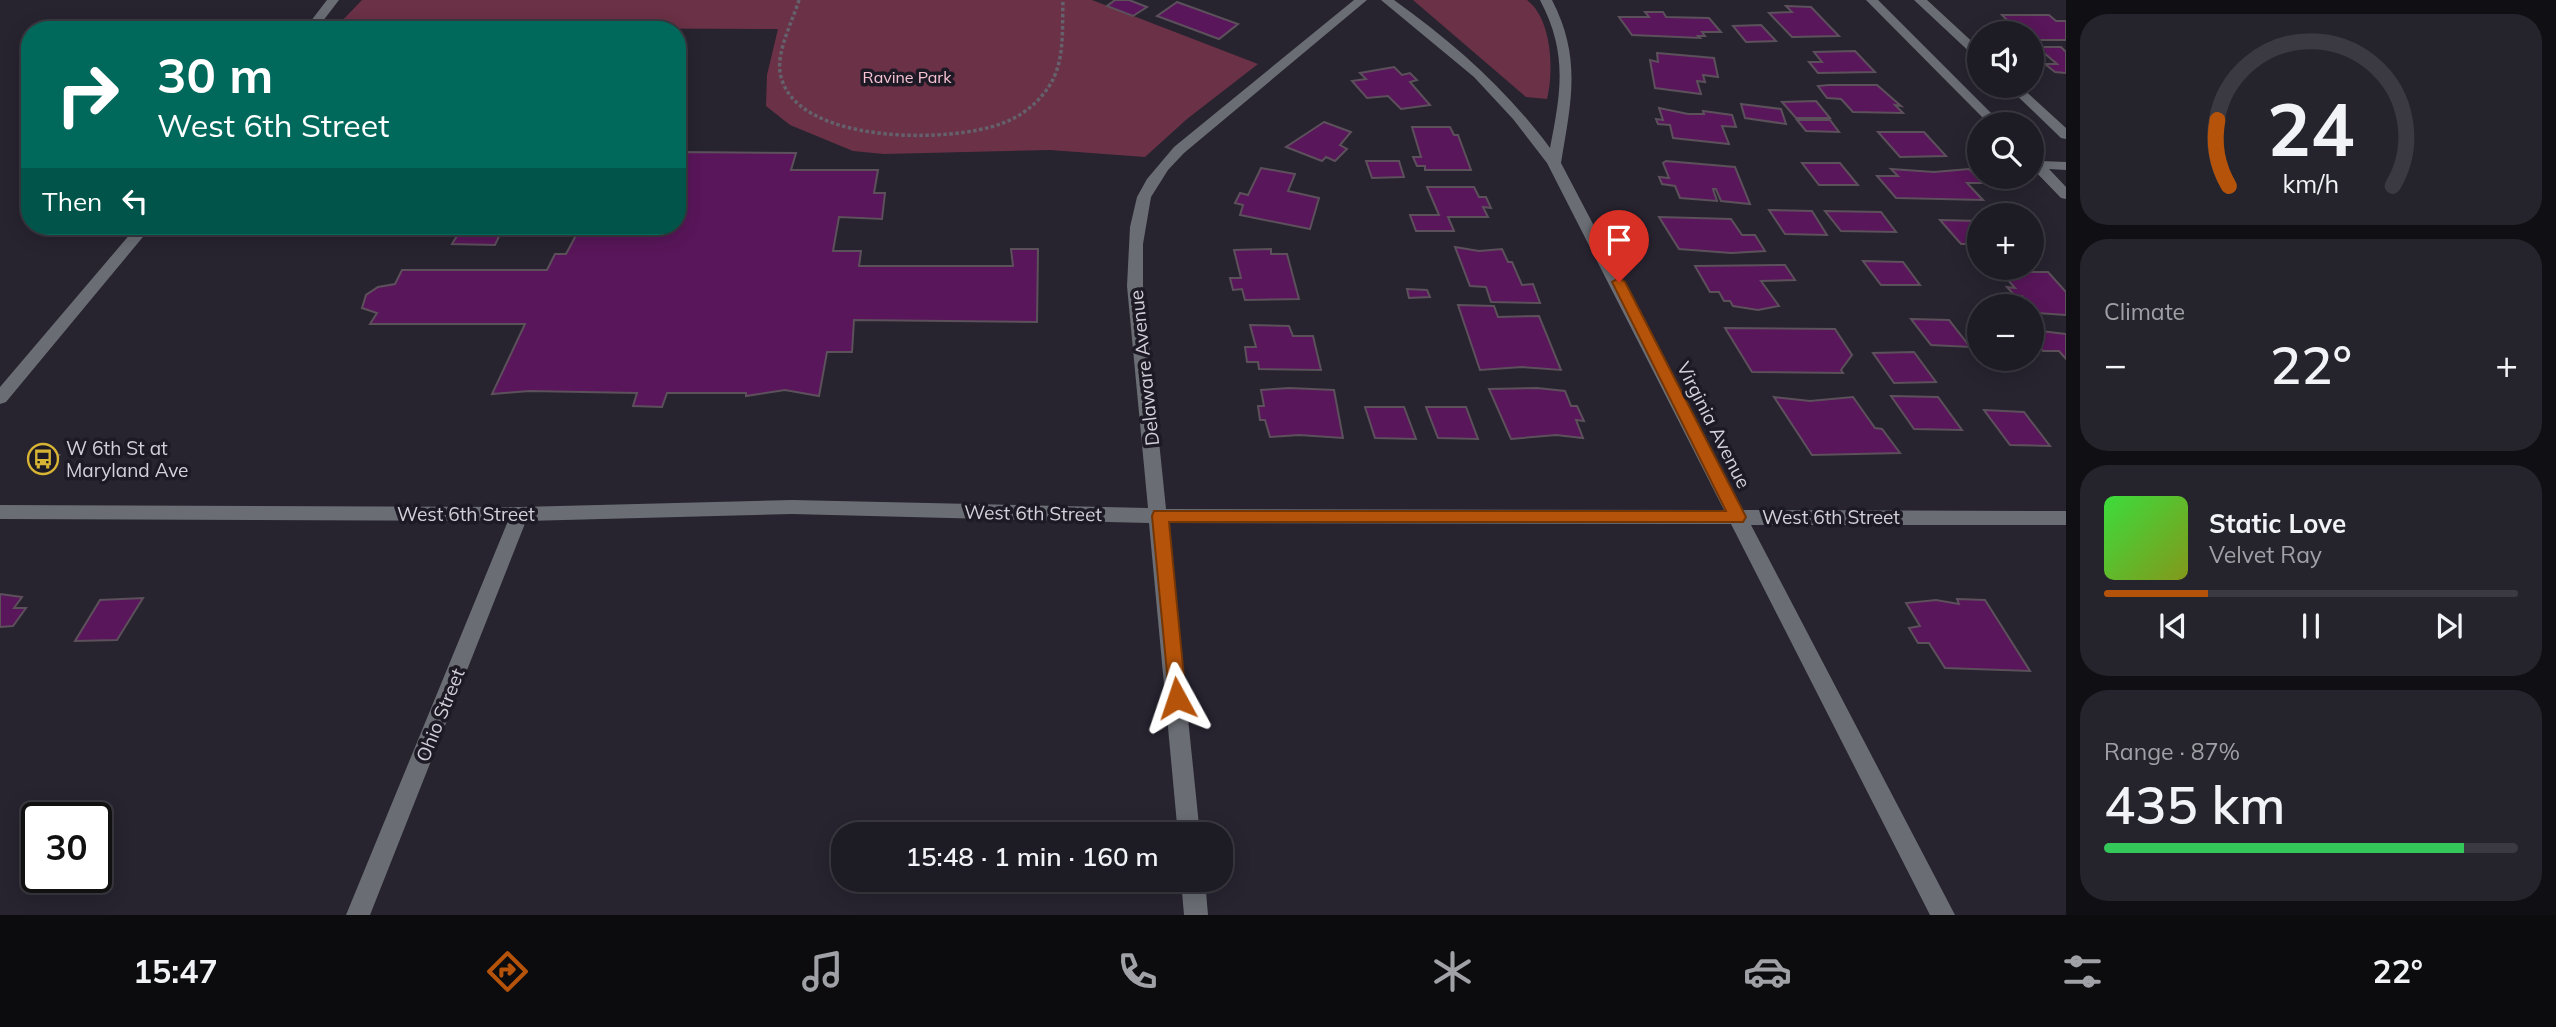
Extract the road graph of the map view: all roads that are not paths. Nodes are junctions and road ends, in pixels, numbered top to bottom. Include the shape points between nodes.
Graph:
1 (333, 0) edge
2 (1362, 0) edge
3 (1387, 0) edge
4 (1546, 0) edge
5 (1872, 0) edge
6 (1920, 0) edge
7 (317, 21) edge
8 (1967, 43) edge
9 (2026, 98) edge
10 (1984, 112) edge
11 (2066, 135) edge
12 (1554, 163) junction
13 (2044, 164) edge
14 (2066, 166) edge
15 (2044, 173) edge
16 (2066, 195) edge
17 (137, 235) edge
18 (0, 398) edge
19 (0, 512) edge
20 (520, 514) junction
21 (1160, 516) junction
22 (1737, 517) junction
23 (2066, 517) edge
24 (1188, 822) edge
25 (1194, 892) edge
26 (358, 915) edge
27 (1196, 915) edge
28 (1943, 915) edge

1 - 7 street
2 - 21 street, Delaware Avenue via 1179,150 1143,194 1136,220 1135,286
3 - 12 street, Virginia Avenue via 1474,68 1510,104
4 - 12 street via 1558,23 1569,65
5 - 10 street
6 - 8 street
9 - 11 street
12 - 22 street, Virginia Avenue
13 - 14 street
15 - 16 street
17 - 18 street
19 - 20 street, West 6th Street
20 - 21 street, West 6th Street via 792,507
20 - 26 street, Ohio Street
21 - 22 street, West 6th Street
21 - 24 street, Delaware Avenue
22 - 23 street, West 6th Street
22 - 28 street, Virginia Avenue
25 - 27 street

